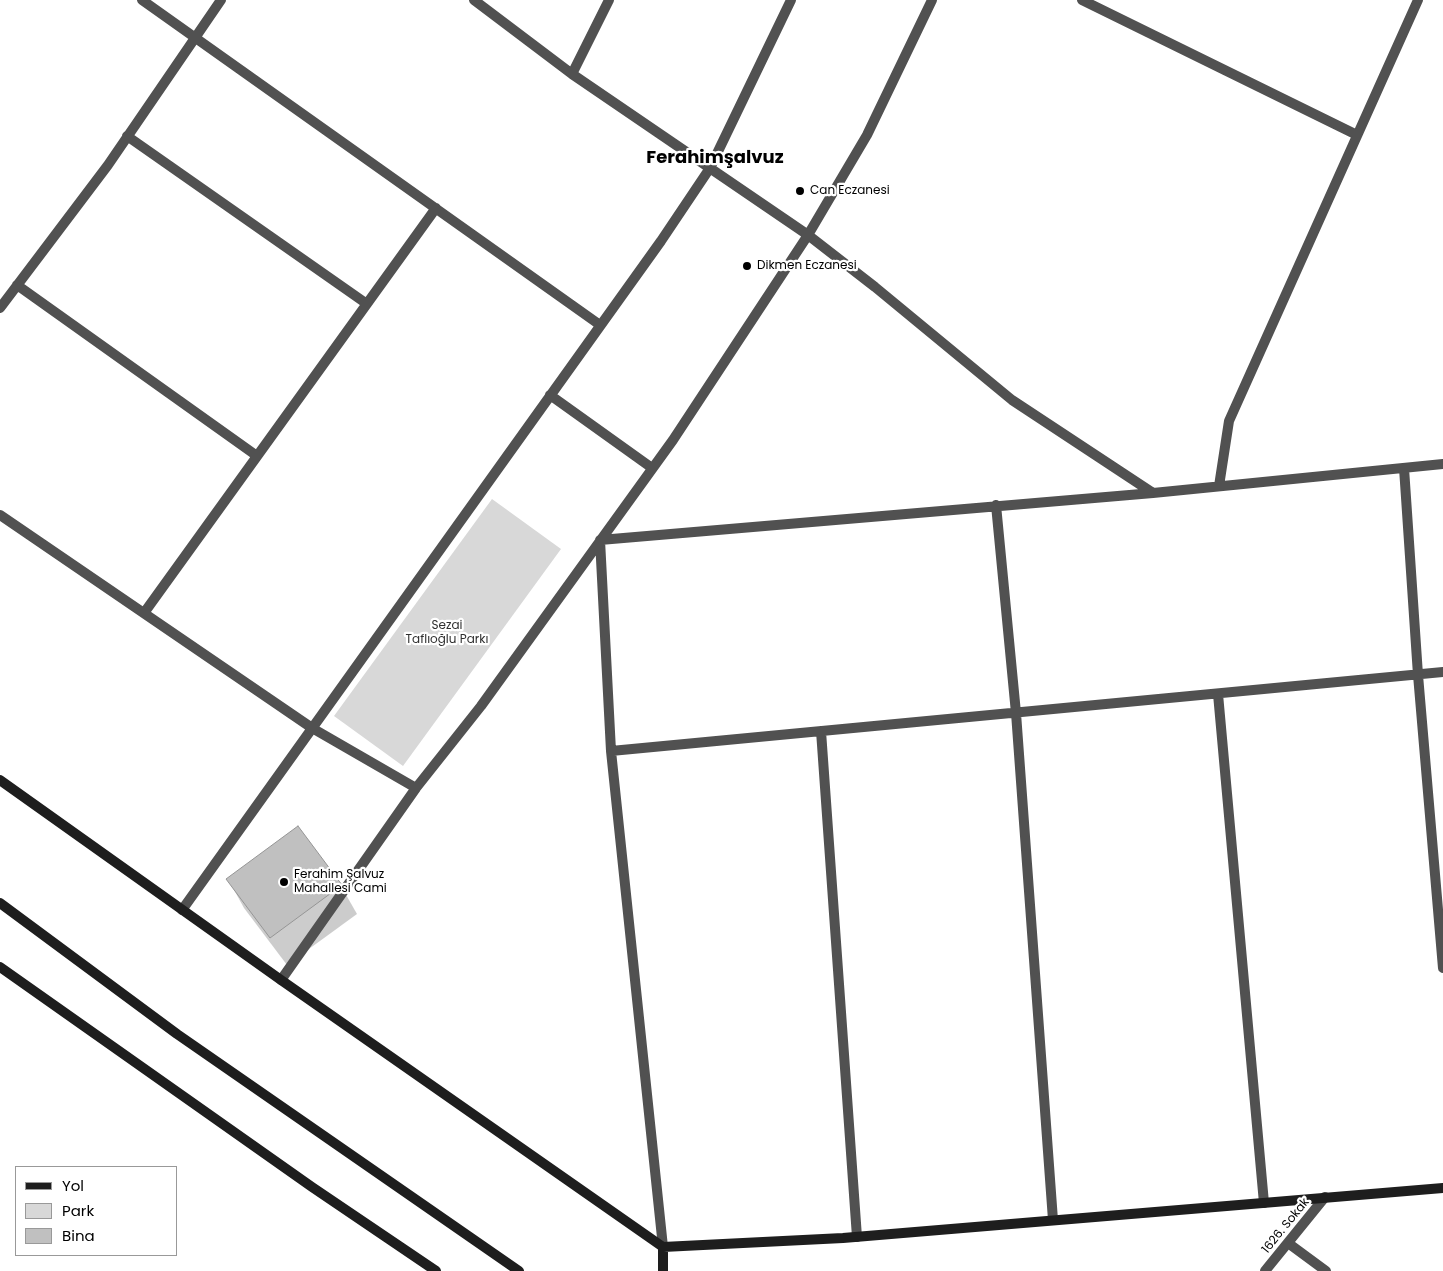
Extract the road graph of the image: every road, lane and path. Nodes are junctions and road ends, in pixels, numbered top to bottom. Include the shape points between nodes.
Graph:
1 (142, 0) edge
2 (221, 0) edge
3 (474, 0) edge
4 (609, 0) edge
5 (791, 0) edge
6 (932, 0) edge
7 (1082, 0) edge
8 (1418, 0) edge
9 (196, 37) junction
10 (572, 74) junction
11 (1357, 135) junction
12 (127, 136) junction
13 (710, 168) junction
14 (436, 208) junction
15 (808, 235) junction
16 (17, 285) junction
17 (366, 304) junction
18 (0, 308) edge
19 (600, 325) junction
20 (550, 395) junction
21 (257, 456) junction
22 (1443, 464) edge
23 (652, 468) junction
24 (1404, 468) junction
25 (1219, 486) junction
26 (1153, 492) junction
27 (996, 505) junction
28 (0, 515) edge
29 (600, 540) junction
30 (144, 613) junction
31 (1443, 672) edge
32 (1418, 675) junction
33 (1218, 694) junction
34 (1016, 713) junction
35 (312, 728) junction
36 (821, 731) junction
37 (611, 751) junction
38 (0, 780) edge
39 (416, 788) junction
40 (0, 903) edge
41 (182, 910) junction
42 (0, 966) edge
43 (1443, 968) edge
44 (280, 980) junction
45 (1443, 1188) edge
46 (1325, 1197) junction
47 (1264, 1203) junction
48 (1054, 1220) junction
49 (857, 1237) junction
50 (1288, 1243) junction
51 (663, 1247) junction
52 (436, 1271) edge
53 (519, 1271) edge
54 (663, 1271) edge
55 (1265, 1271) edge
56 (1326, 1271) edge

1 - 9 street
2 - 9 street
3 - 10 street
4 - 10 street
5 - 13 street
6 - 15 street via 867,135
7 - 11 street
8 - 11 street
9 - 12 street
9 - 14 street
10 - 13 street
11 - 25 street via 1229,422
12 - 16 street
12 - 17 street
13 - 15 street
13 - 19 street
14 - 17 street
14 - 19 street
15 - 23 street
15 - 26 street via 1012,400
16 - 18 street
16 - 21 street
17 - 21 street
19 - 20 street
20 - 23 street
20 - 35 street
21 - 30 street
22 - 24 street
23 - 29 street
24 - 25 street
24 - 32 street
25 - 26 street
26 - 27 street
27 - 29 street
27 - 34 street
28 - 30 street
29 - 37 street
29 - 39 street via 481,706
30 - 35 street
31 - 32 street
32 - 33 street
32 - 43 street
33 - 34 street
33 - 47 street
34 - 36 street
34 - 48 street
35 - 39 street
35 - 41 street
36 - 37 street
36 - 49 street
37 - 51 street
38 - 41 street
39 - 44 street
40 - 53 street via 177,1034
41 - 44 street
42 - 52 street
44 - 51 street
45 - 46 street
46 - 47 street
46 - 50 street, 1626. Sokak
47 - 48 street
48 - 49 street
49 - 51 street
50 - 55 street, 1626. Sokak
50 - 56 street
51 - 54 street

